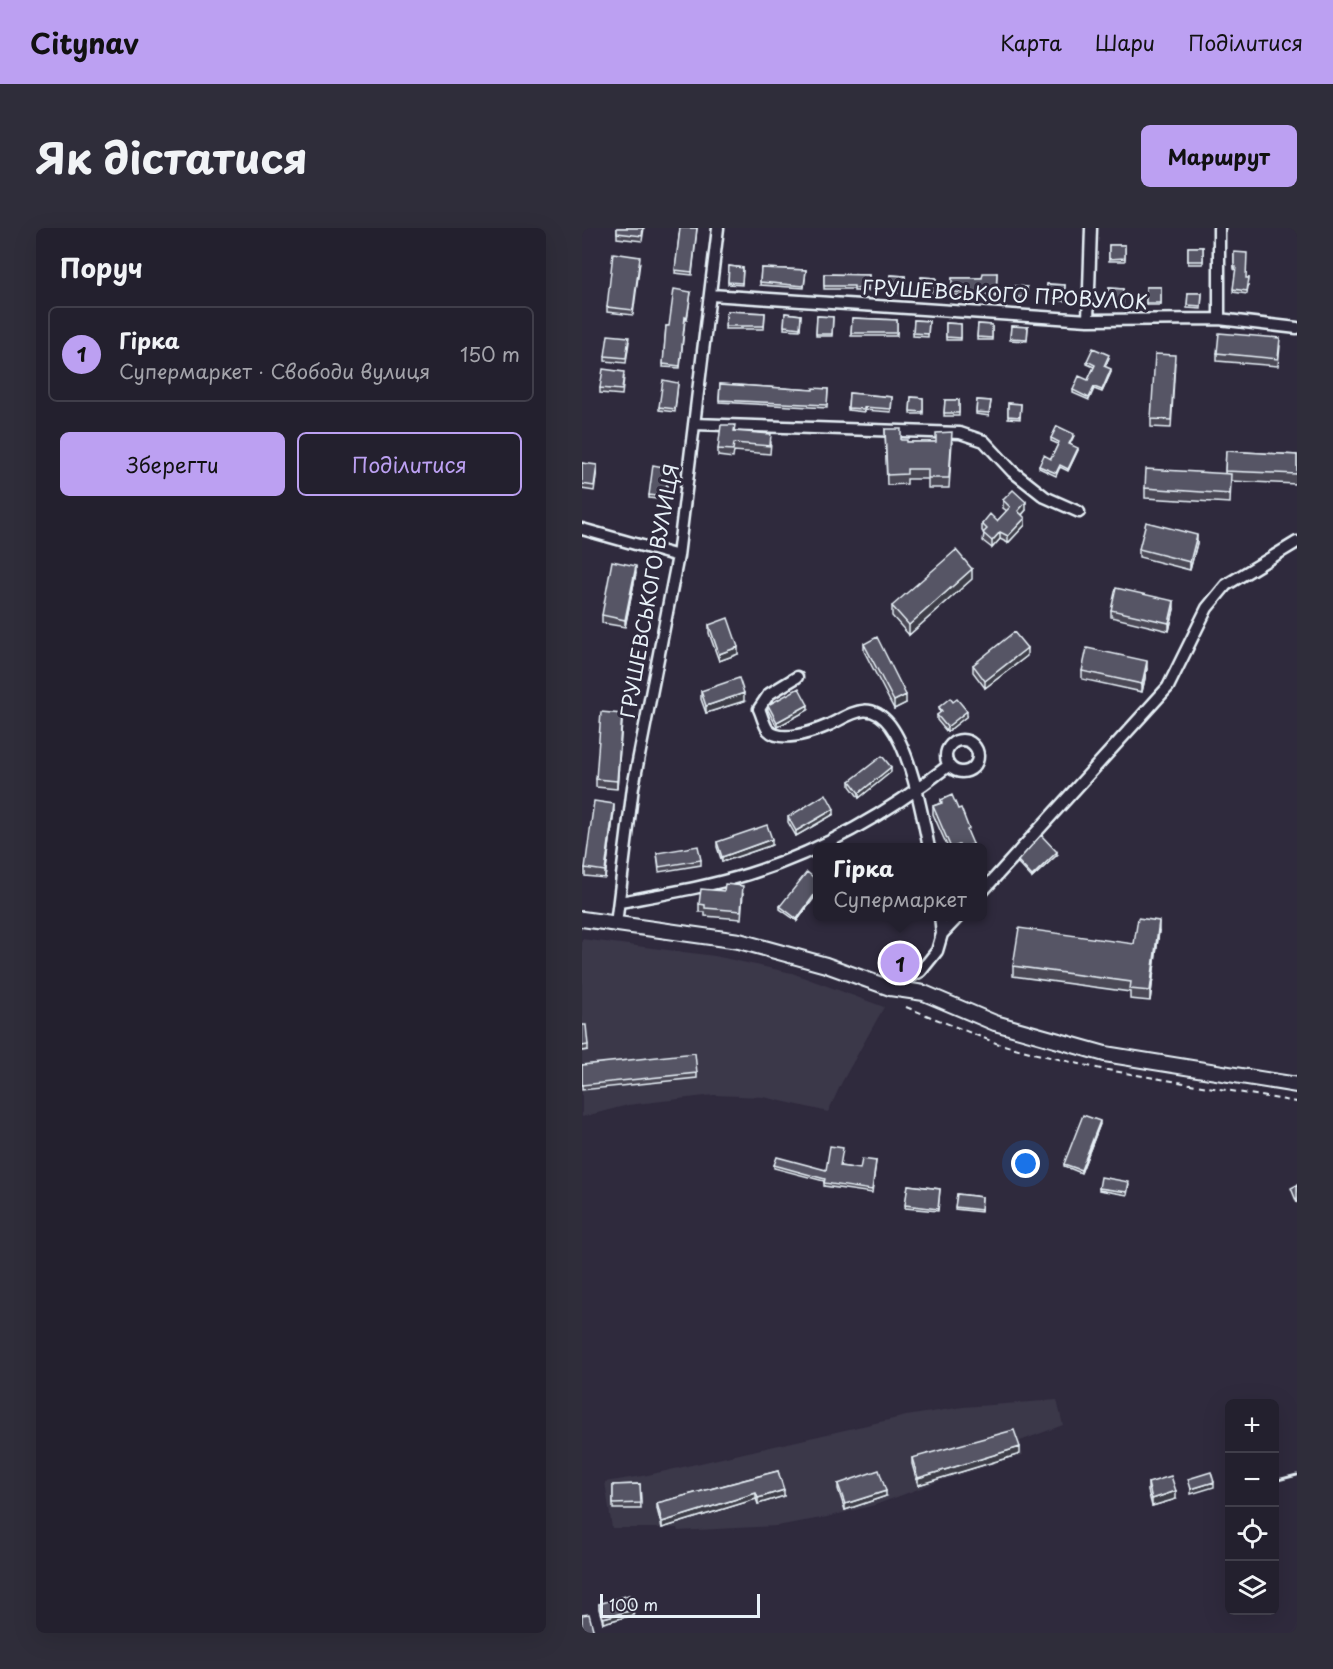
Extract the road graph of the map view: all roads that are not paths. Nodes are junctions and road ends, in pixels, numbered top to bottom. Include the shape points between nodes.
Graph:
1 (718, 228) edge
2 (1091, 228) edge
3 (1219, 228) edge
4 (711, 296) junction
5 (1088, 320) junction
6 (1219, 320) junction
7 (1297, 328) edge
8 (694, 424) junction
9 (1079, 512) dead end
10 (582, 529) edge
11 (1297, 542) edge
12 (678, 556) junction
13 (797, 677) dead end
14 (948, 766) dead end
15 (917, 791) junction
16 (826, 843) edge
17 (928, 843) edge
18 (813, 850) edge
19 (987, 887) edge
20 (620, 902) junction
21 (582, 919) edge
22 (941, 921) edge
23 (954, 921) edge
24 (616, 924) junction
25 (942, 934) junction
26 (890, 988) junction
27 (1297, 1085) edge

1 - 4 street, ГРУШЕВСЬКОГО ВУЛИЦЯ
2 - 5 street
3 - 6 street
4 - 5 street, ГРУШЕВСЬКОГО ПРОВУЛОК
4 - 8 street, ГРУШЕВСЬКОГО ВУЛИЦЯ
5 - 6 street, ГРУШЕВСЬКОГО ПРОВУЛОК
6 - 7 street, ГРУШЕВСЬКОГО ПРОВУЛОК
8 - 9 street via 960,433 984,441 1045,498
8 - 12 street, ГРУШЕВСЬКОГО ВУЛИЦЯ
10 - 12 street
11 - 19 street via 1226,585 1208,608 1168,687
12 - 20 street, ГРУШЕВСЬКОГО ВУЛИЦЯ via 633,787
13 - 15 street via 769,694 759,709 768,730 792,737 867,710 890,725
14 - 15 street
15 - 16 street
15 - 17 street
18 - 20 street via 749,874
20 - 24 street, ГРУШЕВСЬКОГО ВУЛИЦЯ
21 - 24 main road
22 - 25 street
23 - 25 street
24 - 26 main road via 739,941
25 - 26 street via 937,951 921,971
26 - 27 main road via 924,993 995,1023 1105,1054

